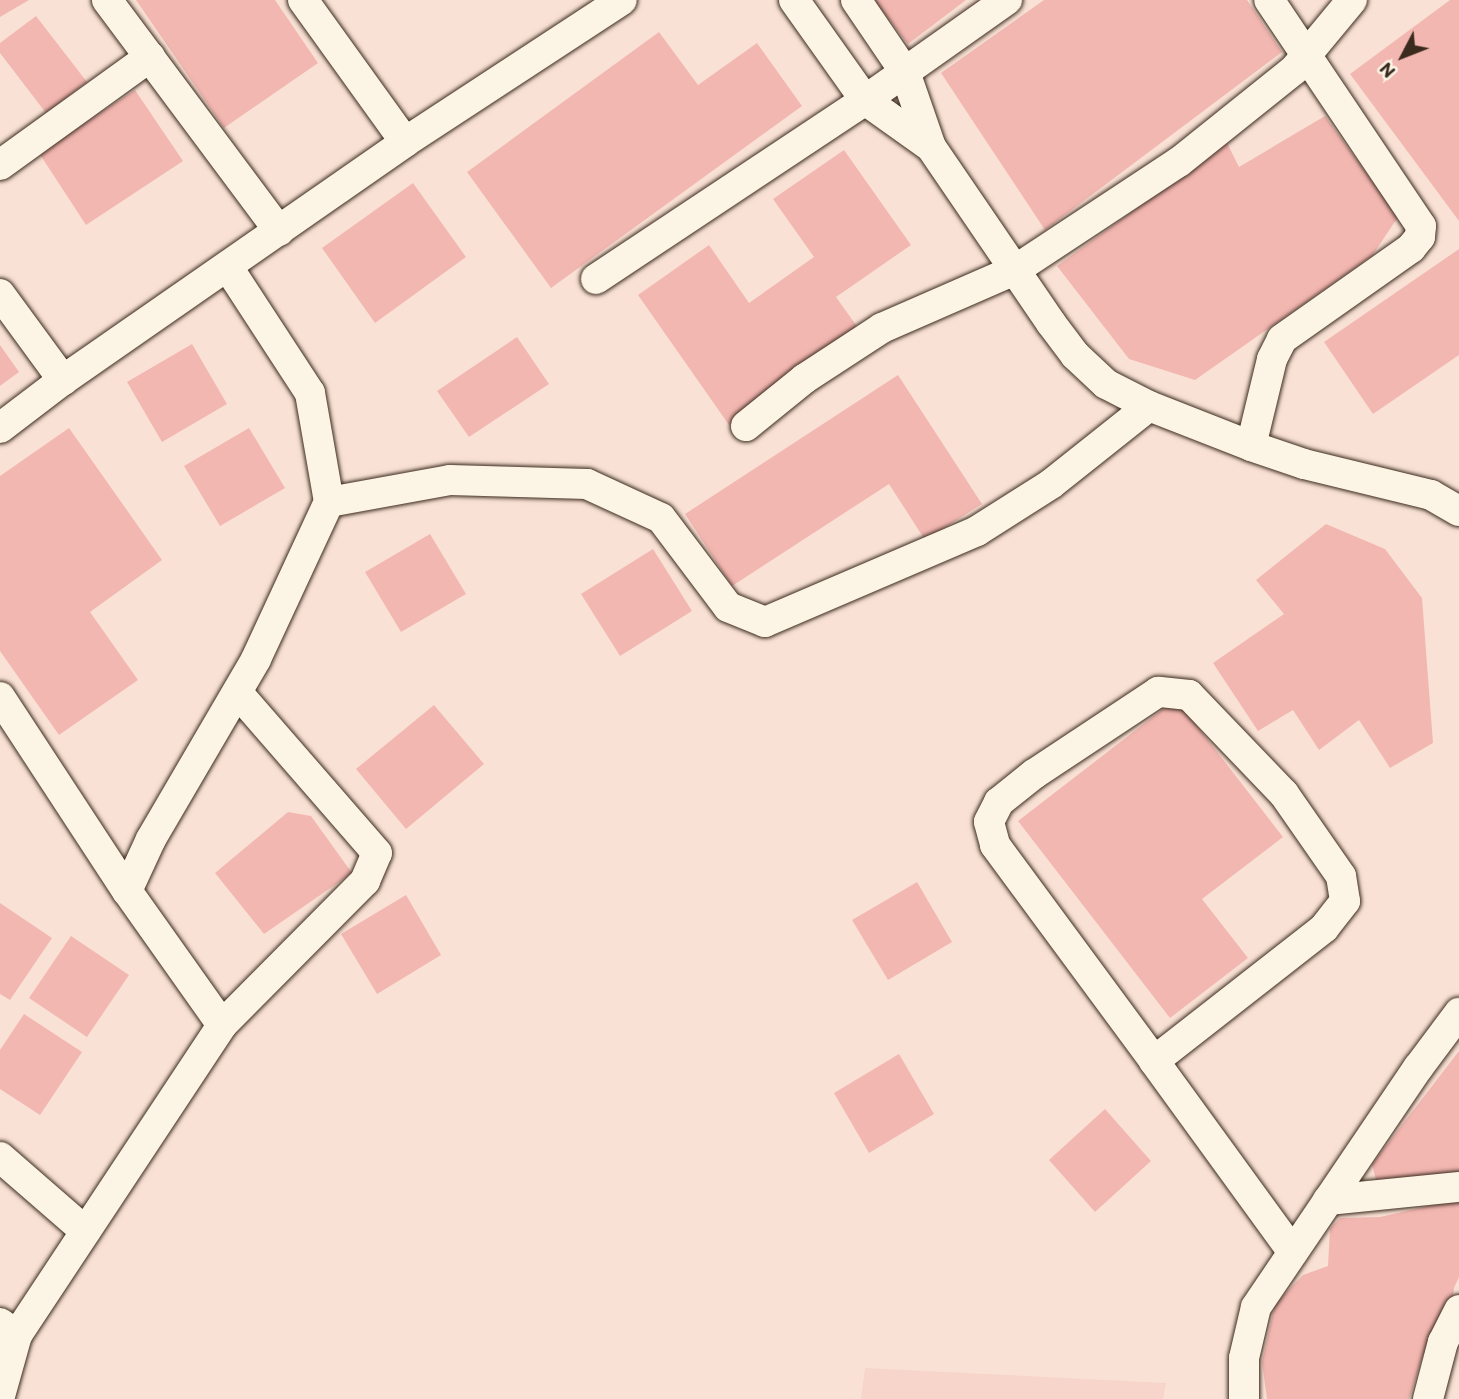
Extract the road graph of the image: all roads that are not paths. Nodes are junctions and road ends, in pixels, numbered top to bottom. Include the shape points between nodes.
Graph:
1 (107, 0) edge
2 (303, 0) edge
3 (622, 0) edge
4 (794, 0) edge
5 (856, 0) edge
6 (1007, 0) edge
7 (1269, 0) edge
8 (1352, 0) edge
9 (1306, 55) junction
10 (150, 57) junction
11 (905, 72) junction
12 (865, 100) junction
13 (405, 142) junction
14 (931, 147) junction
15 (0, 165) edge
16 (279, 231) junction
17 (228, 267) junction
18 (1015, 270) junction
19 (596, 279) dead end
20 (0, 294) edge
21 (63, 380) junction
22 (1149, 406) junction
23 (746, 426) dead end
24 (0, 428) edge
25 (1251, 446) junction
26 (329, 502) junction
27 (1459, 511) edge
28 (237, 692) junction
29 (0, 697) edge
30 (127, 891) junction
31 (1459, 1013) edge
32 (222, 1025) junction
33 (1154, 1061) junction
34 (0, 1157) edge
35 (1459, 1187) edge
36 (1328, 1200) junction
37 (85, 1231) junction
38 (1293, 1252) junction
39 (1459, 1310) edge
40 (9, 1329) edge
41 (0, 1396) edge
42 (1244, 1399) edge
43 (1428, 1399) edge

1 - 10 street
2 - 13 street
3 - 13 street
4 - 12 street
5 - 11 street
6 - 11 street
7 - 9 street
8 - 9 street
9 - 18 street via 1294,70 1179,162
9 - 25 street via 1409,206 1421,226 1420,237 1282,339 1272,359
10 - 15 street
10 - 16 street
11 - 12 street
11 - 14 street
12 - 14 street
12 - 19 street
13 - 16 street
14 - 18 street
16 - 17 street
17 - 21 street
17 - 26 street via 310,393
18 - 22 street via 1075,355 1106,384
18 - 23 street via 882,328 804,379
20 - 21 street
21 - 24 street
22 - 25 street
22 - 26 street via 1051,484 977,531 765,622 728,607 661,518 587,484 450,480
25 - 27 street via 1431,495
26 - 28 street
28 - 30 street via 151,839
28 - 32 street via 377,853 365,881
29 - 30 street
30 - 32 street
31 - 36 street
32 - 37 street
33 - 33 street via 1324,928 1345,901 1341,876 1284,794 1189,695 1157,692 1034,774 999,802 989,822 995,845
33 - 38 street
34 - 37 street
35 - 36 street
36 - 38 street
37 - 40 street
38 - 42 street via 1256,1307 1244,1358
39 - 43 street via 1443,1342
40 - 41 street

